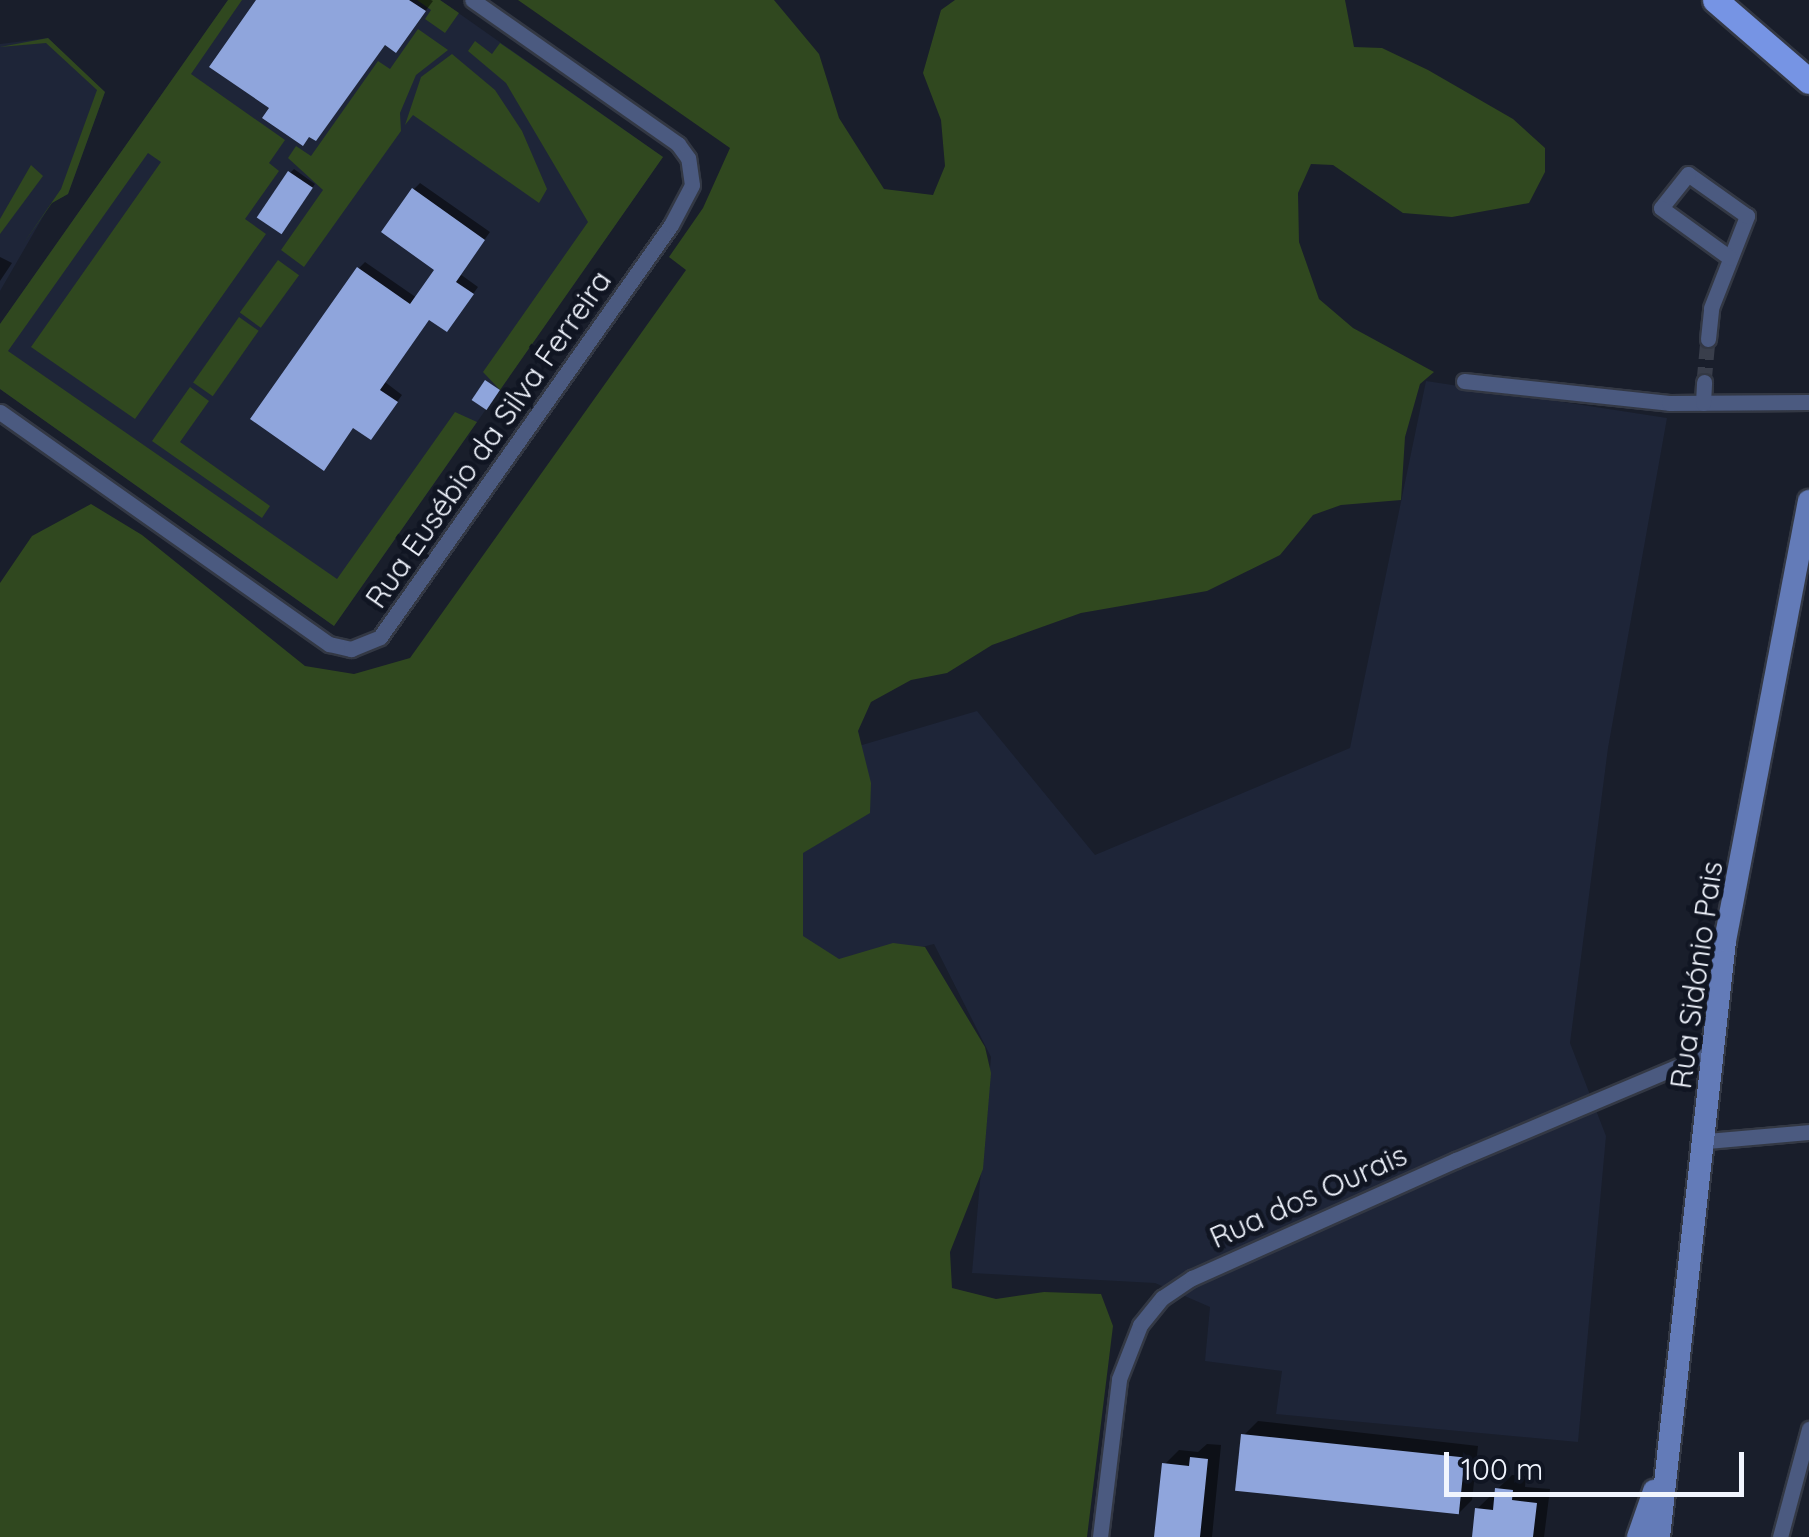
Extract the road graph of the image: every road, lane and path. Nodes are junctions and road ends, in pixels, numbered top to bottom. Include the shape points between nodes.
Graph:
1 (472, 0) edge
2 (1715, 0) edge
3 (1809, 81) edge
4 (1730, 258) junction
5 (1708, 338) tunnel mouth
6 (1464, 381) dead end
7 (1704, 382) tunnel mouth
8 (1809, 402) edge
9 (1703, 403) junction
10 (0, 412) edge
11 (1809, 502) edge
12 (1712, 1052) junction
13 (1809, 1132) edge
14 (1706, 1141) junction
15 (1809, 1430) edge
16 (1665, 1460) junction
17 (1100, 1537) edge
18 (1638, 1537) edge
19 (1659, 1537) edge
20 (1780, 1537) edge

1 - 10 street, Rua Eusébio da Silva Ferreira via 678,144 688,158 692,186 672,225 380,637 351,649 329,644
2 - 3 main road
4 - 4 street via 1747,216 1688,174 1662,208
4 - 5 street via 1710,308
6 - 9 street
7 - 9 street
8 - 9 street
11 - 12 main road, Rua Sidónio Pais via 1725,941
12 - 14 main road, Rua Sidónio Pais
12 - 17 street, Rua dos Ourais via 1192,1278 1162,1298 1140,1325 1119,1379
13 - 14 street
14 - 16 main road, Rua Sidónio Pais
15 - 20 street
16 - 18 main road
16 - 19 main road

